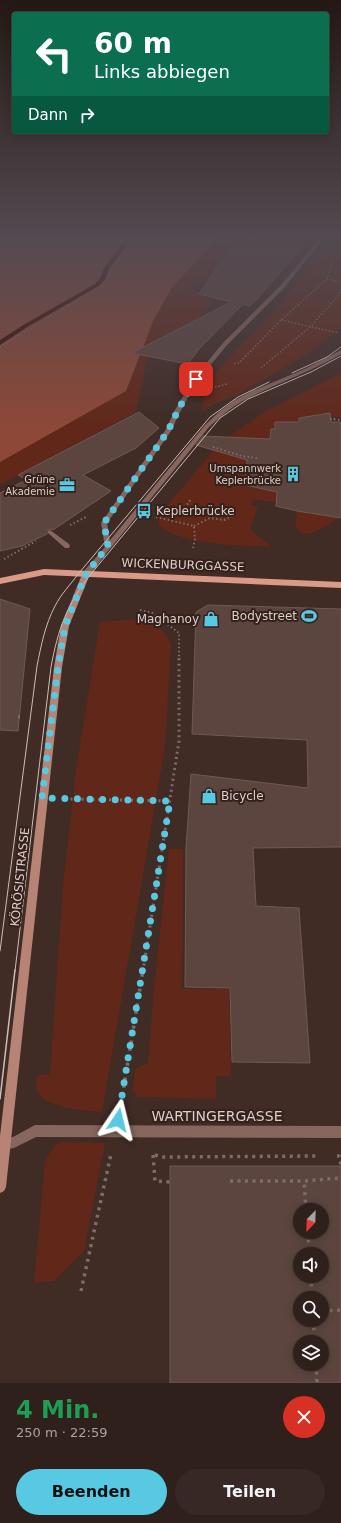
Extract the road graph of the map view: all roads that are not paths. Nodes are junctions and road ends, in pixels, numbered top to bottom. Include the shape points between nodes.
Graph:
1 (266, 303) edge
2 (341, 352) edge
3 (50, 532) dead end
4 (67, 546) dead end
5 (108, 546) junction
6 (86, 574) junction
7 (0, 581) edge
8 (341, 584) edge
9 (341, 1132) edge
10 (2, 1145) edge
11 (0, 1187) edge

1 - 5 street via 225,344 196,379 168,431 104,523
2 - 5 street via 314,367 244,397 222,411
3 - 4 street
5 - 6 street
6 - 7 main road, WICKENBURGGASSE via 44,572
6 - 8 main road, WICKENBURGGASSE
6 - 10 main road, KÖRÖSISTRASSE via 69,612 62,641
9 - 10 street, WARTINGERGASSE via 35,1131
10 - 11 main road, KÖRÖSISTRASSE

